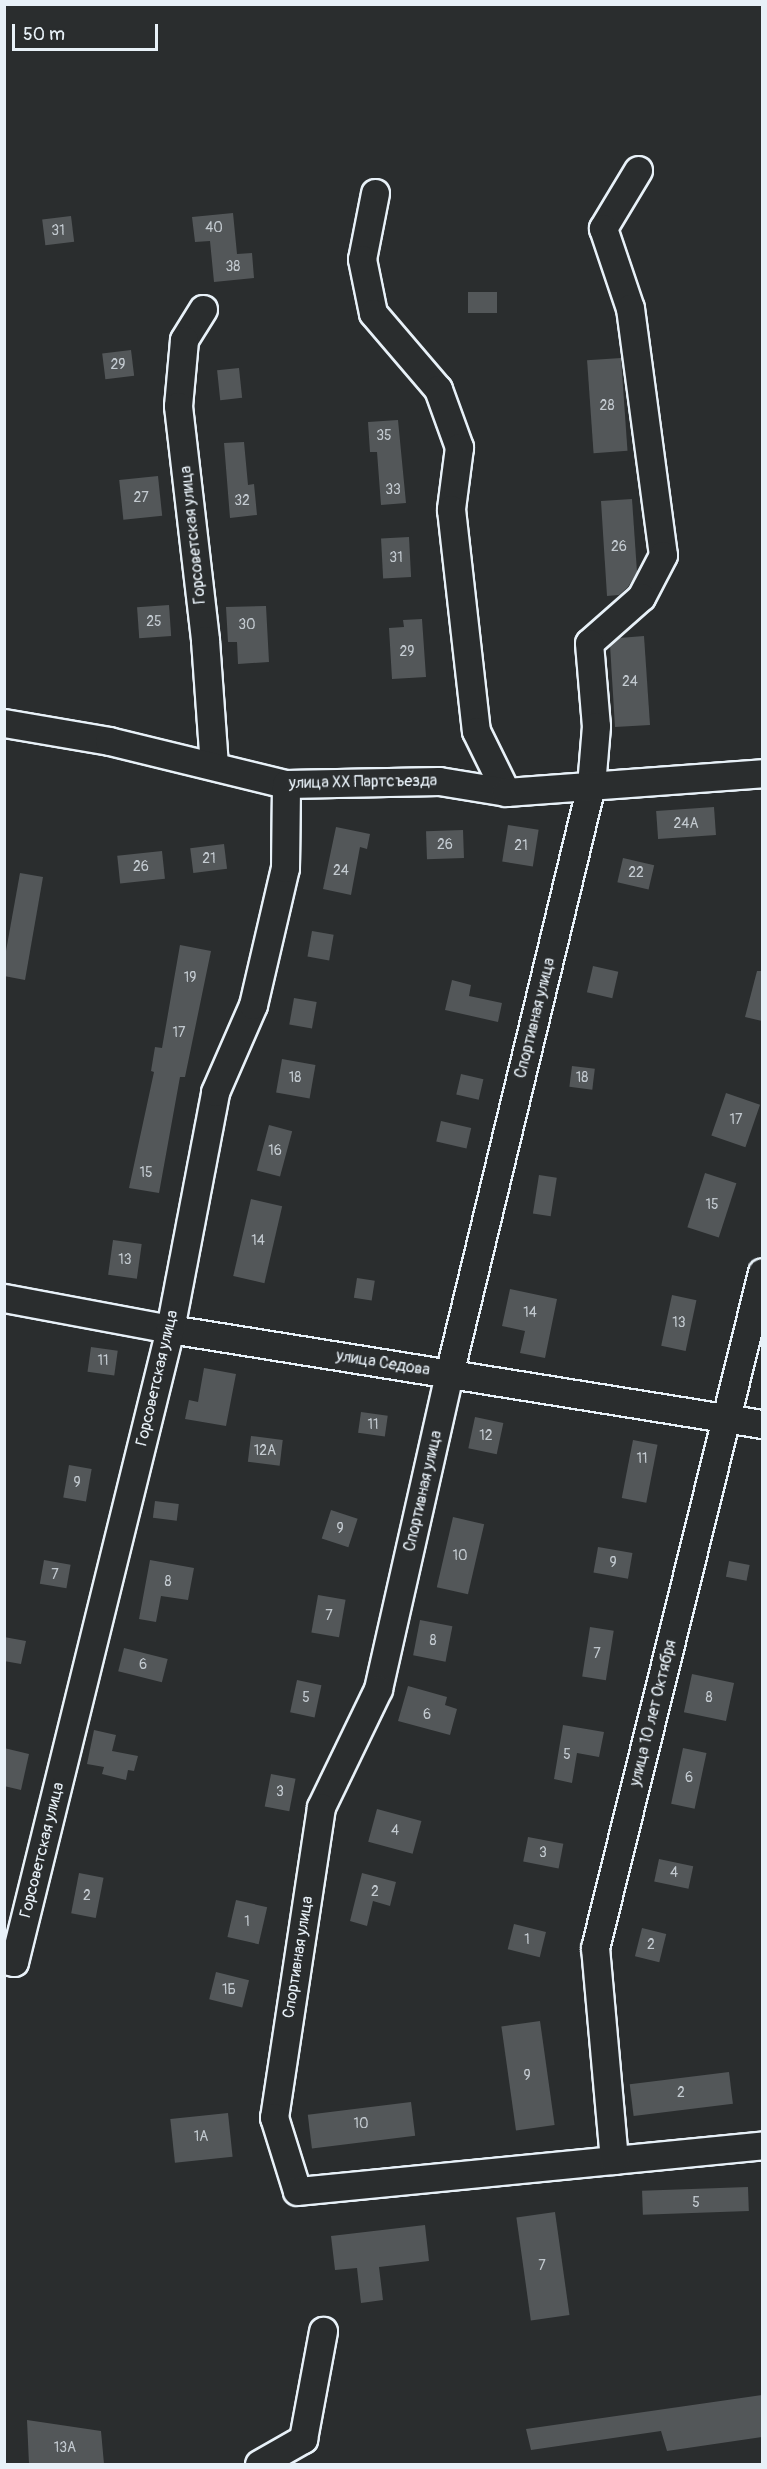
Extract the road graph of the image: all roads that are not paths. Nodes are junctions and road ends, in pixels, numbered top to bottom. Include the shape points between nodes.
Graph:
1 (638, 170) dead end
2 (375, 193) dead end
3 (203, 309) dead end
4 (4, 723) edge
5 (214, 766) junction
6 (762, 773) edge
7 (286, 784) junction
8 (591, 785) junction
9 (506, 792) junction
10 (762, 1272) edge
11 (4, 1298) edge
12 (170, 1329) junction
13 (449, 1374) junction
14 (726, 1418) junction
15 (762, 1424) edge
16 (4, 1960) edge
17 (762, 2145) edge
18 (614, 2160) junction
19 (323, 2331) dead end
20 (260, 2464) edge

1 - 8 street, Спортивная улица via 603,228 630,308 663,555 640,597 589,643 596,726
2 - 9 street via 362,259 373,313 438,389 459,447 451,509 476,732
3 - 5 street, Горсоветская улица via 184,340 178,406 205,640
4 - 5 street, улица XX Партсъезда via 109,741
5 - 7 street, улица XX Партсъезда
6 - 8 street, улица XX Партсъезда
7 - 9 street, улица XX Партсъезда via 439,781
7 - 12 street, Горсоветская улица via 285,868 253,1005 215,1092
8 - 9 street, улица XX Партсъезда
8 - 13 street, Спортивная улица
10 - 14 street, улица 10 лет Октября
11 - 12 street, улица Седова
12 - 13 street, улица Седова
12 - 16 street, Горсоветская улица via 14,1962
13 - 14 street, улица Седова
13 - 18 street, Спортивная улица via 378,1689 321,1807 274,2117 297,2191
14 - 15 street, улица Седова
14 - 18 street, улица 10 лет Октября via 595,1948
17 - 18 street
19 - 20 street via 303,2439

